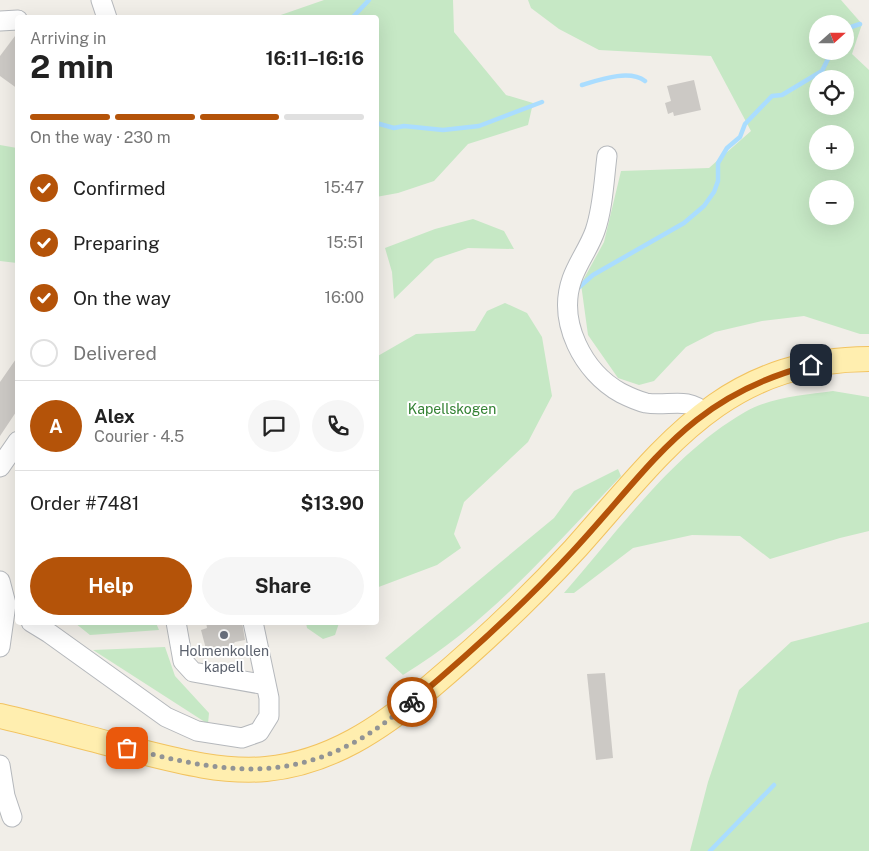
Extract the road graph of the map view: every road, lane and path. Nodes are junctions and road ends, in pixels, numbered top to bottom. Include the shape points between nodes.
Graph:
1 (101, 0) edge
2 (107, 15) edge
3 (15, 20) edge
4 (0, 21) edge
5 (607, 156) dead end
6 (869, 359) edge
7 (704, 413) junction
8 (15, 445) edge
9 (0, 466) edge
10 (0, 581) edge
11 (12, 615) edge
12 (177, 625) edge
13 (254, 625) edge
14 (38, 631) edge
15 (0, 647) edge
16 (266, 685) junction
17 (0, 716) edge
18 (0, 765) edge
19 (12, 817) dead end

1 - 2 street
3 - 4 street
5 - 7 street via 597,226 575,272 568,296 576,343 591,368 620,392 645,403 687,403
6 - 7 main road via 836,361 790,370 751,385
7 - 17 main road via 671,440 573,551 498,628 378,728 336,751 281,768 224,769
8 - 9 street
10 - 11 street
11 - 15 street
12 - 16 street via 183,661 188,669 197,674
13 - 16 street
14 - 16 street via 166,717 197,731 242,738 255,734 266,722 269,711
18 - 19 street

